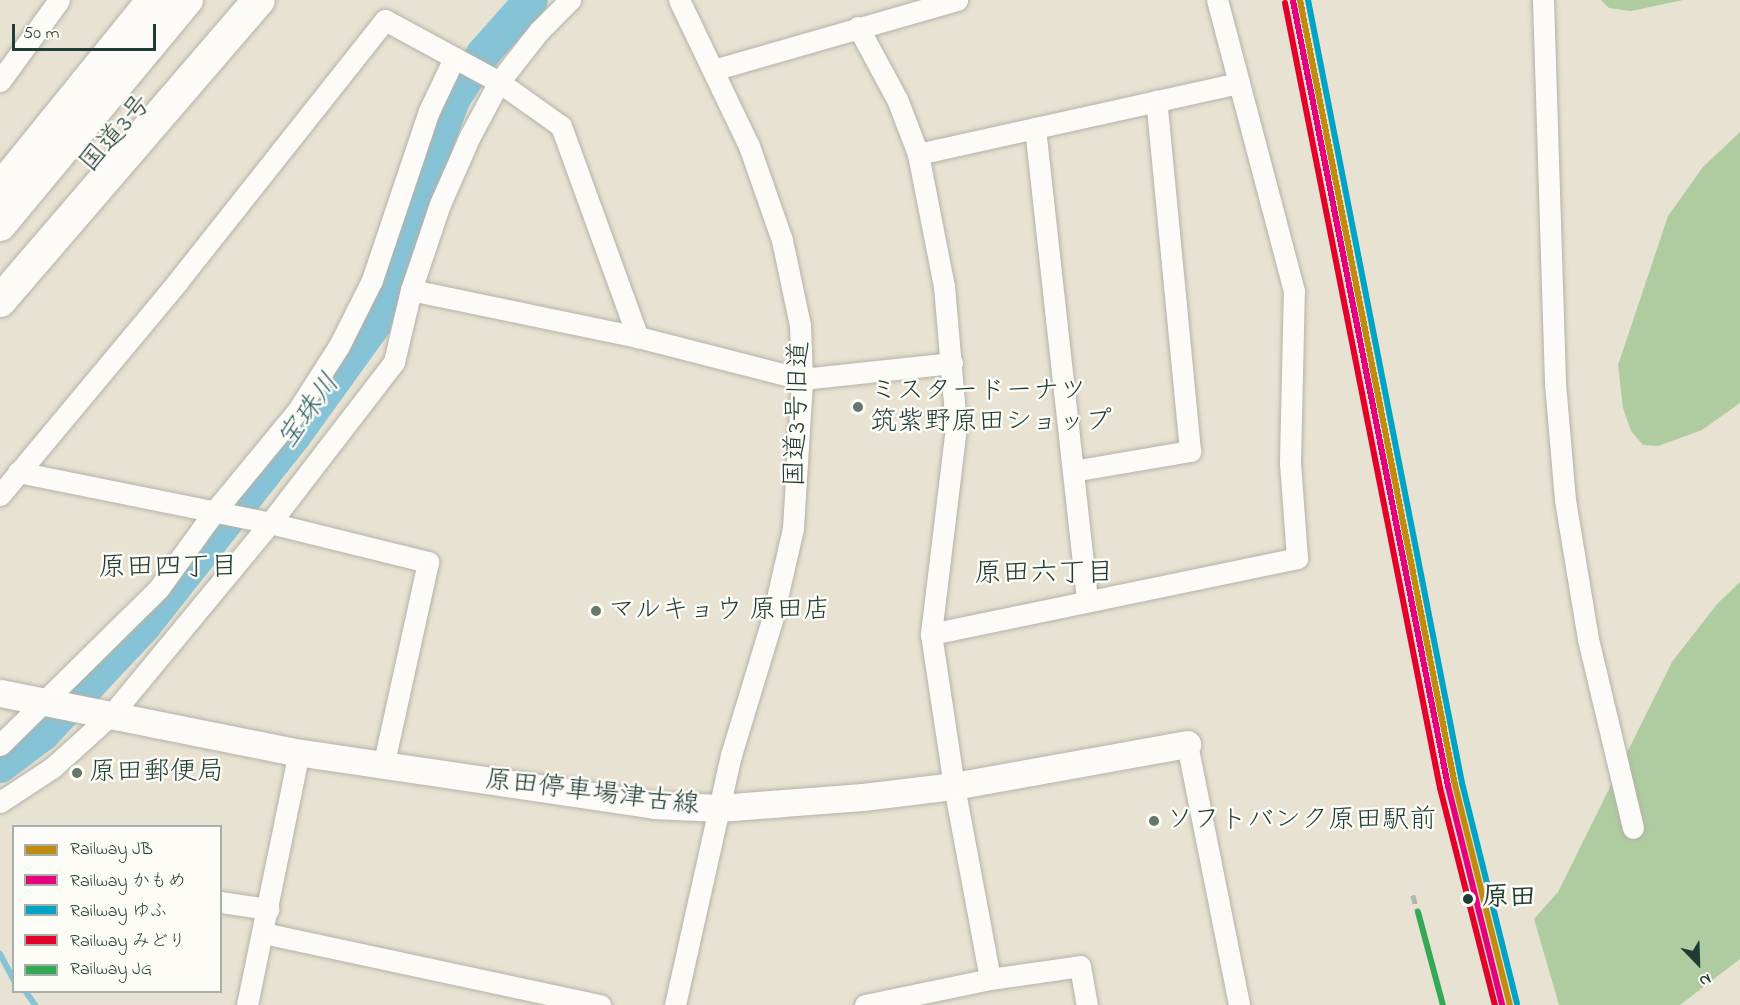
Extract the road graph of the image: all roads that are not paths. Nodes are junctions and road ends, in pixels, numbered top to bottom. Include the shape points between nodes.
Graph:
1 (59, 0) edge
2 (153, 0) edge
3 (187, 0) edge
4 (232, 0) edge
5 (259, 0) edge
6 (570, 0) edge
7 (679, 0) edge
8 (1217, 0) edge
9 (1543, 0) edge
10 (951, 1) edge
11 (858, 27) junction
12 (454, 58) junction
13 (713, 70) junction
14 (0, 81) edge
15 (499, 82) junction
16 (1237, 83) junction
17 (1156, 102) junction
18 (1035, 128) junction
19 (918, 154) junction
20 (0, 189) edge
21 (21, 240) edge
22 (5, 284) edge
23 (411, 290) junction
24 (638, 337) junction
25 (952, 363) junction
26 (802, 379) junction
27 (1073, 471) junction
28 (18, 472) junction
29 (0, 495) edge
30 (214, 512) junction
31 (270, 523) junction
32 (1087, 602) junction
33 (931, 634) junction
34 (0, 693) edge
35 (43, 701) junction
36 (112, 714) junction
37 (1186, 744) joint
38 (0, 745) edge
39 (299, 752) junction
40 (383, 766) junction
41 (954, 786) junction
42 (0, 802) edge
43 (719, 808) junction
44 (1634, 828) dead end
45 (222, 902) edge
46 (268, 909) junction
47 (264, 933) junction
48 (990, 979) junction
49 (247, 1005) edge
50 (600, 1005) edge
51 (675, 1005) edge
52 (865, 1005) edge
53 (1087, 1005) edge
54 (1239, 1005) edge

1 - 14 street
2 - 20 highway
3 - 21 highway, 国道3号
4 - 21 highway, 国道3号
5 - 21 highway
6 - 15 street via 539,31
7 - 13 street, 国道3号旧道
8 - 16 street
9 - 44 street via 1555,383 1565,500 1588,639
10 - 11 street
11 - 13 street
11 - 19 street via 897,99
12 - 15 street
12 - 28 street via 385,20 178,281
12 - 30 street via 429,111 372,280 339,346 298,410
13 - 26 street, 国道3号旧道 via 749,146 782,240 800,325
15 - 23 street via 440,204
15 - 24 street via 561,126
16 - 17 street
16 - 32 street via 1294,291 1290,462 1297,558
17 - 18 street
17 - 27 street via 1190,452
18 - 19 street
18 - 27 street
19 - 25 street via 944,286
21 - 22 highway
23 - 24 street
23 - 31 street via 394,362
24 - 26 street
25 - 26 street
25 - 33 street via 956,428
26 - 43 street, 国道3号旧道 via 794,528
27 - 32 street
28 - 29 street
28 - 30 street
30 - 31 street
30 - 35 street via 159,588
31 - 36 street
31 - 40 street via 428,562
32 - 33 street
33 - 41 street
34 - 35 main road, 原田停車場津古線
35 - 36 main road, 原田停車場津古線
35 - 38 street
36 - 39 main road, 原田停車場津古線
36 - 42 street via 52,768
37 - 41 main road, 原田停車場津古線
37 - 54 street
39 - 40 main road, 原田停車場津古線
39 - 46 street
40 - 43 main road, 原田停車場津古線 via 653,805
41 - 43 main road, 原田停車場津古線
41 - 48 street
43 - 51 street, 国道3号旧道
45 - 46 street
46 - 47 street
47 - 49 street
47 - 50 street
48 - 52 street
48 - 53 street via 1080,966

